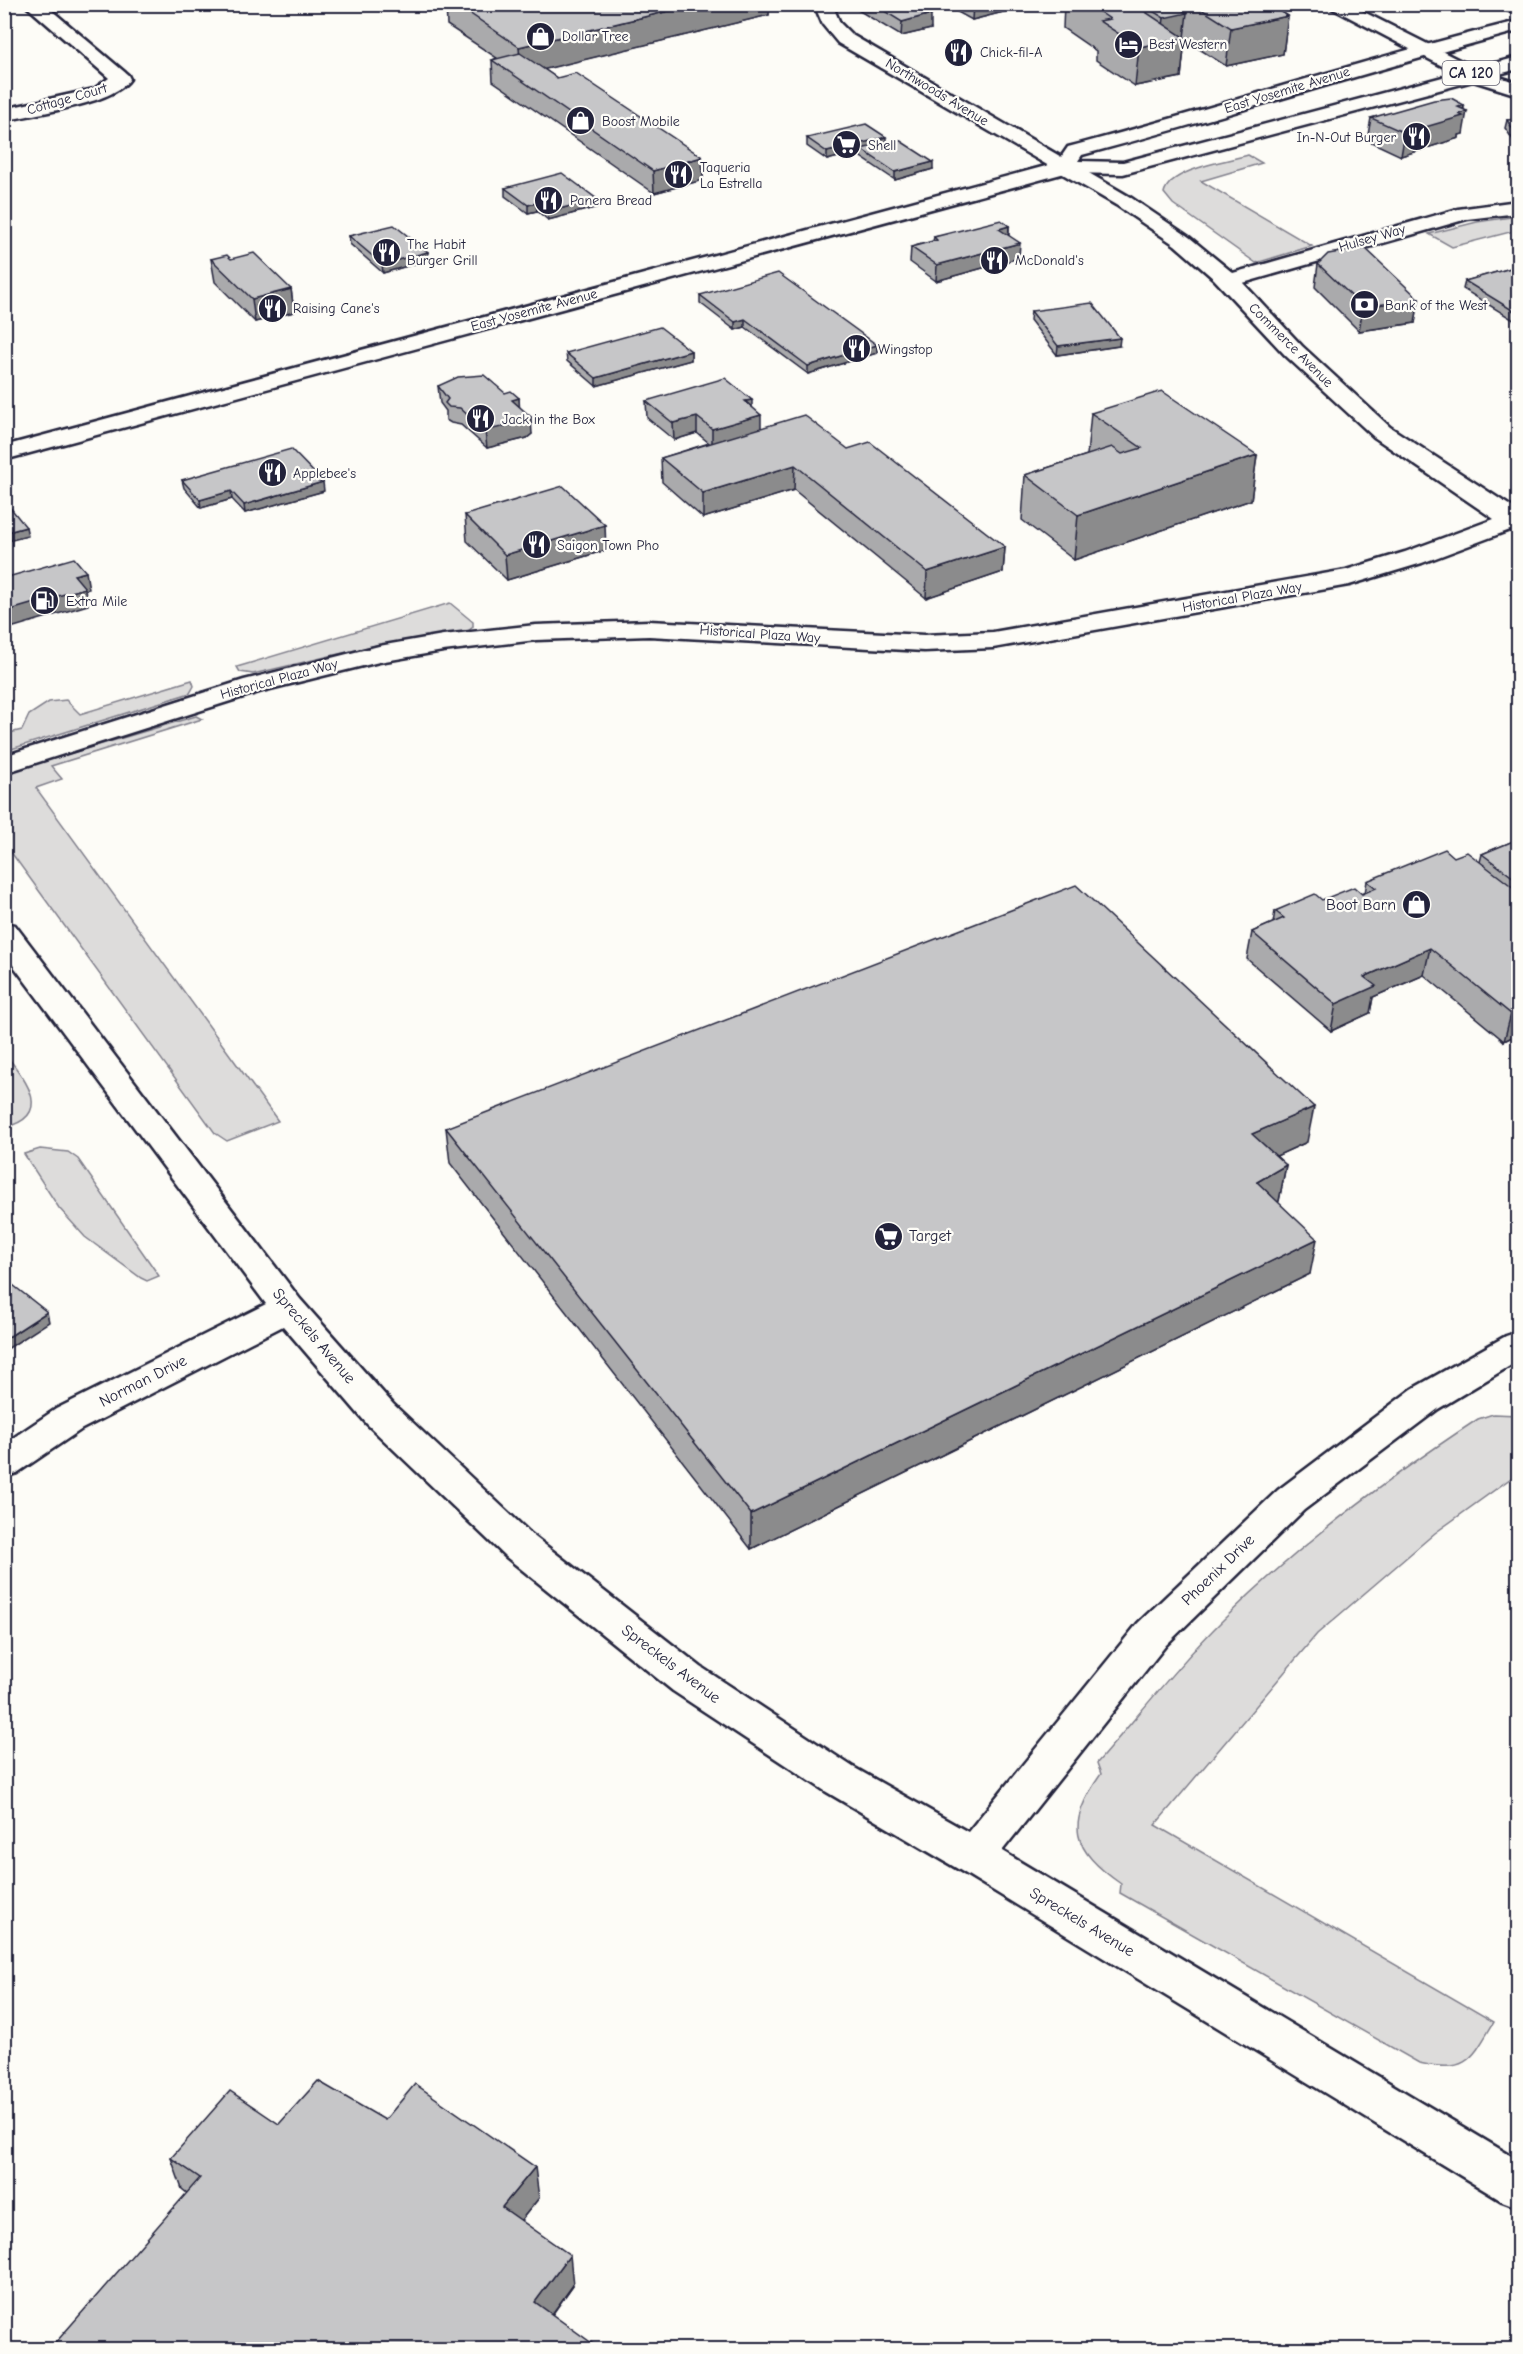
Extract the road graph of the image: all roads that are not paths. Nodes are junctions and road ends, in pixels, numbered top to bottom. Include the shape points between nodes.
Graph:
1 (33, 4) edge
2 (823, 4) edge
3 (1334, 4) edge
4 (1504, 4) edge
5 (1518, 10) edge
6 (1518, 26) edge
7 (1425, 50) junction
8 (1518, 63) edge
9 (1474, 75) junction
10 (1518, 89) edge
11 (4, 115) edge
12 (1064, 167) junction
13 (1518, 207) edge
14 (1228, 280) junction
15 (4, 453) edge
16 (1517, 521) edge
17 (4, 765) edge
18 (4, 932) edge
19 (288, 1308) junction
20 (1518, 1344) edge
21 (4, 1463) edge
22 (973, 1856) junction
23 (1518, 2185) edge

1 - 11 main road, Cottage Court via 121,79 100,93
2 - 12 main road, Northwoods Avenue via 832,25 845,39
3 - 7 main road
4 - 5 main road
6 - 7 main road, East Yosemite Avenue / CA 120
7 - 9 main road, CA 120
7 - 12 main road, East Yosemite Avenue via 1075,151
8 - 9 main road, East Yosemite Avenue
9 - 10 main road, CA 120
9 - 12 main road, East Yosemite Avenue via 1123,168
12 - 14 main road, Commerce Avenue via 1182,241
12 - 15 main road, East Yosemite Avenue
13 - 14 main road, Hulsey Way via 1465,213
14 - 16 main road, Commerce Avenue via 1294,351 1382,432
16 - 17 main road, Historical Plaza Way via 1350,577 1053,630 955,643 667,628 594,629 442,643 325,666 229,692
18 - 19 main road, Spreckels Avenue
19 - 21 main road, Norman Drive via 69,1419
19 - 22 main road, Spreckels Avenue via 380,1414 518,1545 687,1679 839,1779
20 - 22 main road, Phoenix Drive via 1425,1398 1291,1500 1152,1634
22 - 23 main road, Spreckels Avenue

